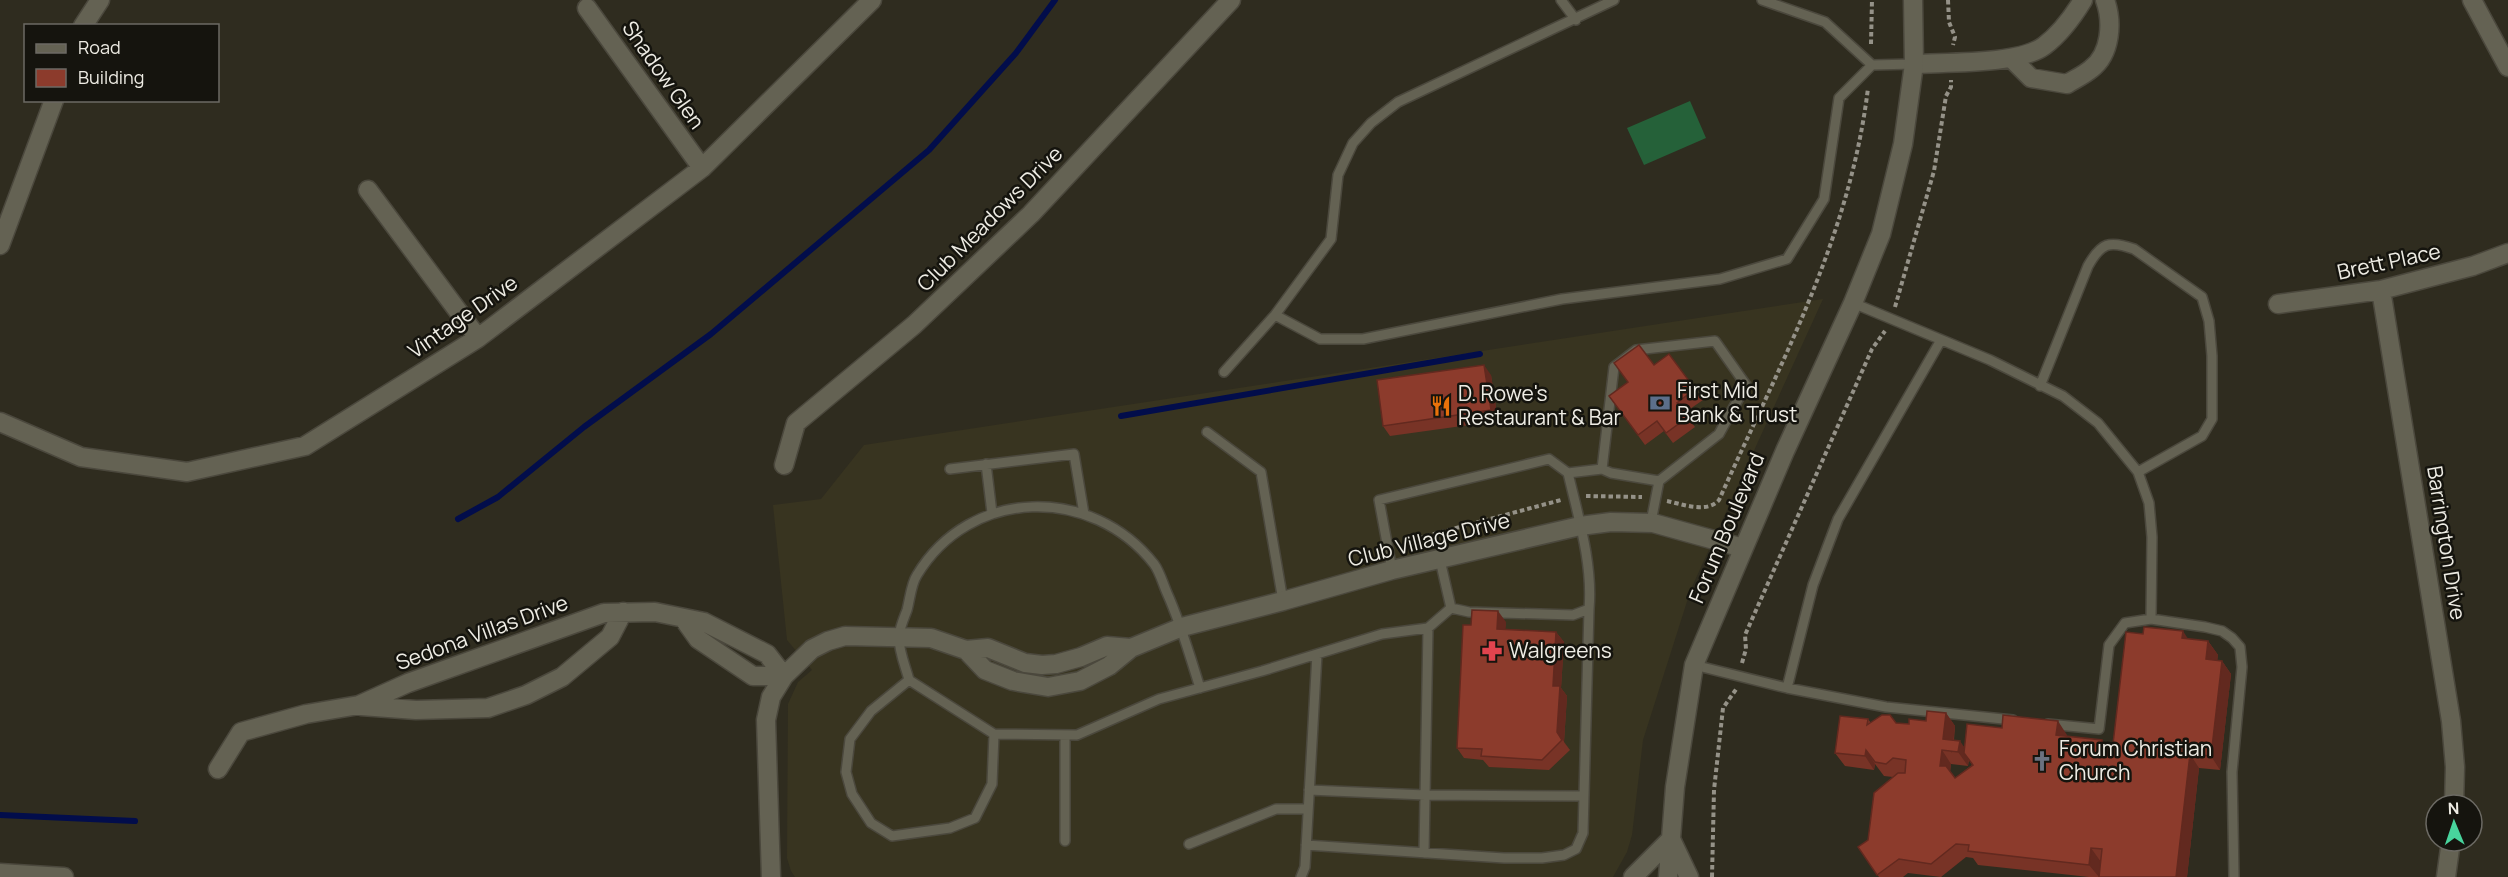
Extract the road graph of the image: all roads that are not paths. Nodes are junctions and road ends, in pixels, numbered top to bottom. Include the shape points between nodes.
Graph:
1 (100, 0) edge
2 (872, 0) edge
3 (1231, 0) edge
4 (1561, 0) edge
5 (1614, 0) edge
6 (1762, 0) edge
7 (1912, 0) edge
8 (2083, 0) edge
9 (2105, 0) edge
10 (2472, 0) edge
11 (587, 8) dead end
12 (1576, 20) junction
13 (84, 24) edge
14 (2012, 59) junction
15 (1914, 64) junction
16 (1872, 65) junction
17 (2508, 67) edge
18 (53, 102) edge
19 (702, 168) junction
20 (368, 190) dead end
21 (0, 245) edge
22 (2508, 253) edge
23 (2381, 290) junction
24 (1853, 303) junction
25 (2278, 304) dead end
26 (1275, 315) junction
27 (478, 338) junction
28 (1941, 340) junction
29 (1224, 372) dead end
30 (2040, 386) junction
31 (0, 422) edge
32 (1207, 432) dead end
33 (986, 464) junction
34 (784, 465) dead end
35 (951, 469) dead end
36 (1602, 469) junction
37 (2138, 472) junction
38 (1568, 473) junction
39 (1659, 481) junction
40 (993, 513) junction
41 (1084, 514) junction
42 (1651, 522) junction
43 (1580, 526) junction
44 (1743, 548) junction
45 (1440, 560) junction
46 (1392, 570) junction
47 (1283, 602) junction
48 (1450, 608) junction
49 (1589, 609) junction
50 (623, 612) junction
51 (683, 618) junction
52 (2151, 619) junction
53 (1182, 627) junction
54 (1428, 628) junction
55 (899, 638) junction
56 (1317, 654) junction
57 (1694, 665) junction
58 (784, 676) junction
59 (909, 680) junction
60 (1200, 688) junction
61 (1786, 688) junction
62 (359, 705) junction
63 (2025, 721) edge
64 (2036, 722) edge
65 (994, 734) junction
66 (1065, 735) junction
67 (218, 769) dead end
68 (1309, 790) junction
69 (2454, 793) edge
70 (1425, 795) junction
71 (1583, 796) junction
72 (1308, 809) junction
73 (1671, 839) junction
74 (1065, 841) dead end
75 (1189, 844) dead end
76 (1306, 845) junction
77 (1424, 853) junction
78 (2449, 853) edge
79 (1305, 867) junction
80 (0, 873) edge
81 (64, 877) edge
82 (771, 877) edge
83 (1301, 877) edge
84 (1309, 877) edge
85 (1633, 877) edge
86 (1668, 877) edge
87 (1689, 877) edge
88 (2234, 877) edge
89 (2446, 877) edge

1 - 13 street
2 - 19 street, Vintage Drive
3 - 34 street, Club Meadows Drive via 1030,214 914,325 796,423
4 - 12 lane
5 - 12 lane
6 - 16 lane via 1825,22
7 - 15 street, Forum Boulevard
8 - 14 street via 2070,21 2042,48
9 - 14 street via 2107,48 2093,68 2067,84 2031,78
10 - 17 street
11 - 19 street, Shadow Glen
12 - 26 lane via 1398,102 1371,123 1353,143 1338,175 1331,239
14 - 15 street
15 - 16 lane
15 - 24 street, Forum Boulevard via 1903,144 1881,234
16 - 26 lane via 1839,98 1824,199 1787,259 1720,279 1562,299 1363,339 1320,339
18 - 21 street
19 - 27 street, Vintage Drive
20 - 27 street
22 - 23 street, Brett Place
23 - 25 street, Brett Place
23 - 69 street, Barrington Drive via 2451,721
24 - 28 lane
24 - 44 street, Forum Boulevard
26 - 29 lane
27 - 31 street, Vintage Drive via 305,446 187,472 81,457
28 - 30 lane
28 - 61 lane via 1838,519 1813,585
30 - 37 lane via 2063,396 2098,423
30 - 37 lane via 2088,266 2104,246 2134,249 2202,297 2209,321 2212,418 2202,436
32 - 47 lane via 1262,472
33 - 35 lane
33 - 40 lane
33 - 41 lane via 1074,454
36 - 38 lane
36 - 39 lane
36 - 39 lane via 1614,367 1636,350 1715,341 1746,385 1719,434
37 - 52 lane via 2149,503
38 - 43 lane
38 - 46 lane via 1549,459 1379,500
39 - 42 lane
40 - 41 lane via 1052,507
40 - 55 lane via 949,537 930,557 916,577
41 - 53 lane via 1119,532 1155,566
42 - 43 street, Club Village Drive
42 - 44 street, Club Village Drive
43 - 45 street, Club Village Drive
43 - 49 lane
44 - 57 street, Forum Boulevard
45 - 46 street, Club Village Drive
45 - 48 lane
46 - 47 street, Club Village Drive
47 - 53 street, Club Village Drive
48 - 49 lane via 1573,615
48 - 54 lane
49 - 71 lane
50 - 51 street, Sedona Villas Drive via 655,612
50 - 62 street, Sedona Villas Drive via 604,613 498,650
50 - 62 street, Sedona Villas Drive via 610,637 562,677 526,695 488,708 416,710
51 - 58 street, Sedona Villas Drive via 704,622 767,654
51 - 58 street via 698,639 753,676
52 - 64 lane via 2125,623 2109,645 2099,729
52 - 88 lane via 2222,631 2240,647 2242,667 2232,772
53 - 55 street, Club Village Drive via 1131,648 1109,666 1080,681 1048,687 1013,681 985,670 966,650 931,638
53 - 60 lane
54 - 56 lane via 1382,634
54 - 70 lane
55 - 58 street, Club Village Drive via 845,636 828,641 812,649
55 - 59 lane
56 - 60 lane
56 - 68 lane
57 - 61 lane
57 - 73 street, Forum Boulevard
58 - 82 street, Club Village Drive via 771,696 766,720
59 - 65 lane
59 - 65 lane via 871,711 850,739 846,772 852,794 871,823 892,836 950,828 975,818 992,784
60 - 66 lane via 1159,699 1077,735
61 - 63 lane via 1886,707
62 - 67 street, Sedona Villas Drive via 306,714 241,732
65 - 66 lane
66 - 74 lane
68 - 70 lane
68 - 72 lane
70 - 71 lane
70 - 77 lane
71 - 77 lane via 1583,833 1576,849 1563,855 1504,858
72 - 75 lane via 1276,809
72 - 76 lane
73 - 85 street
73 - 86 street, Forum Boulevard
73 - 87 street
76 - 77 lane
76 - 79 lane
78 - 89 street
79 - 83 lane
79 - 84 lane
80 - 81 street

